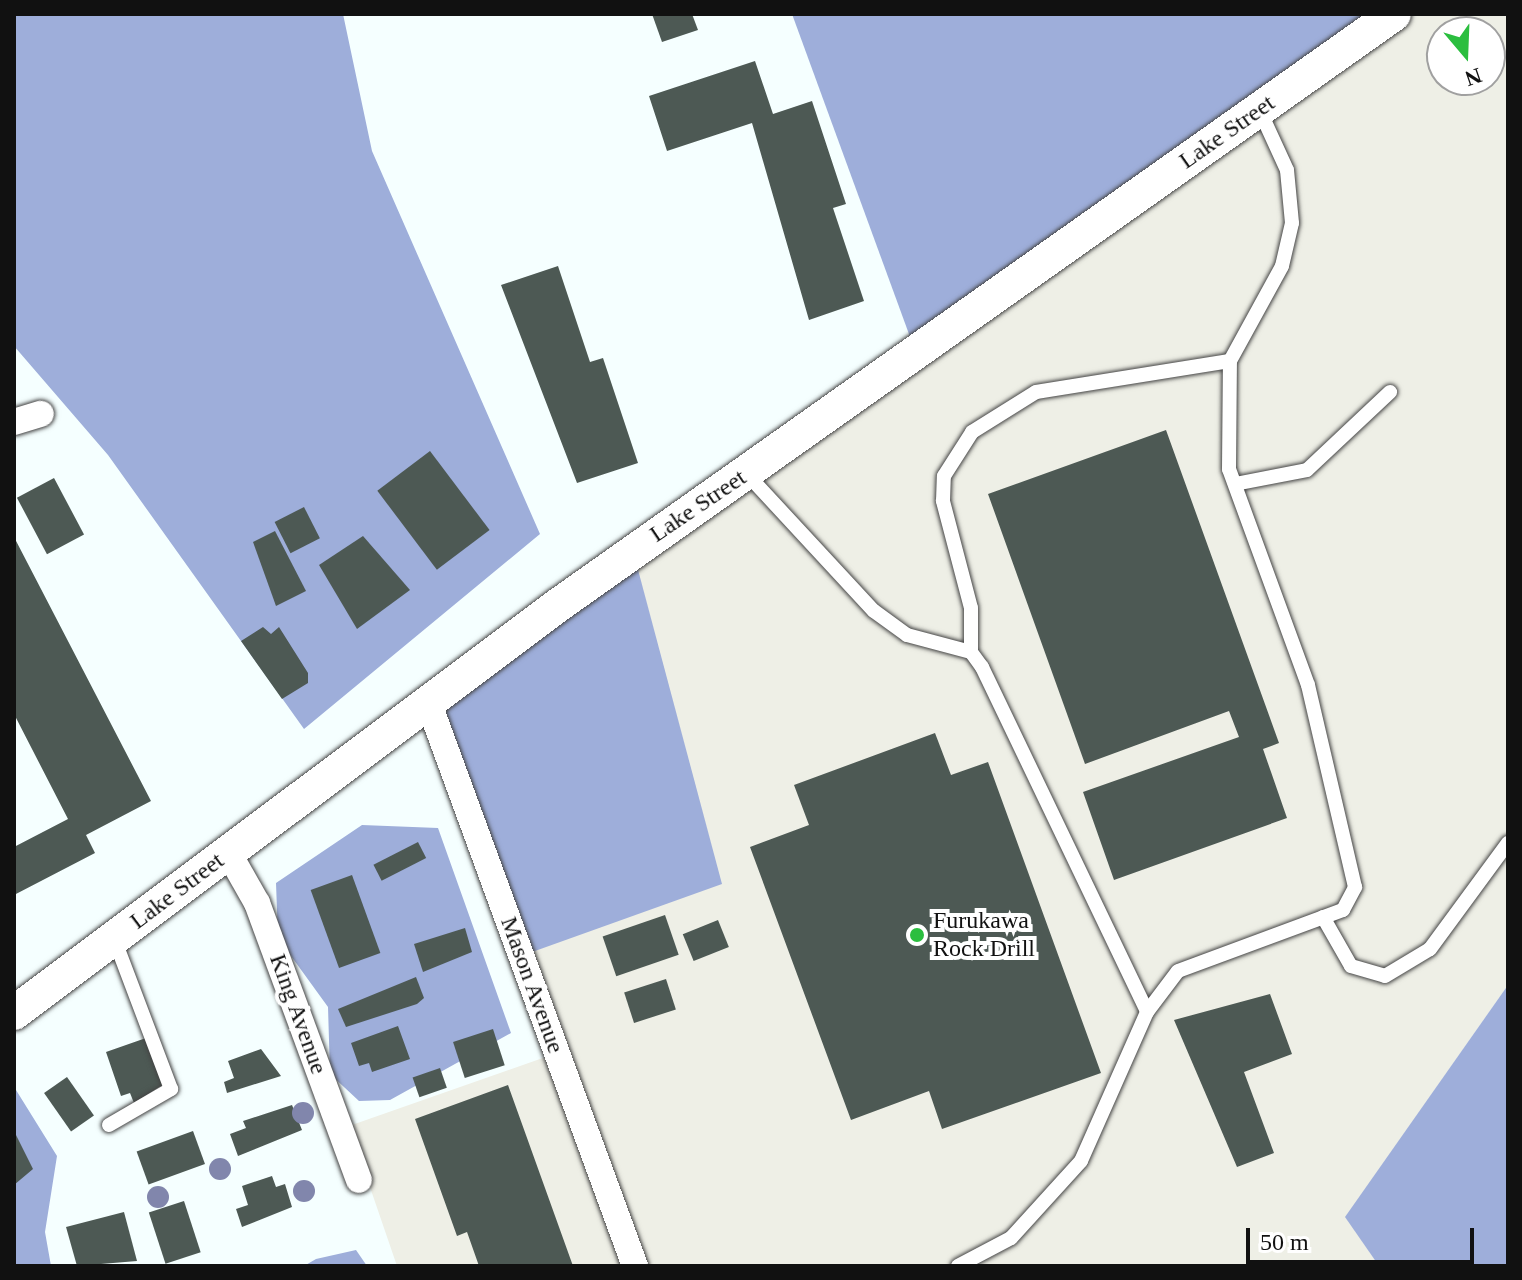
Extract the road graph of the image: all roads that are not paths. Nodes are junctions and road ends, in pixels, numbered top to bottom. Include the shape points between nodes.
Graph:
1 (1394, 14) edge
2 (1259, 109) junction
3 (1230, 361) junction
4 (1390, 392) dead end
5 (41, 414) dead end
6 (14, 422) edge
7 (746, 473) junction
8 (1235, 484) junction
9 (971, 652) junction
10 (429, 704) junction
11 (1508, 843) edge
12 (228, 852) junction
13 (1323, 917) junction
14 (114, 938) junction
15 (1147, 1012) junction
16 (14, 1013) edge
17 (109, 1125) dead end
18 (359, 1180) dead end
19 (635, 1266) edge
20 (958, 1266) edge

1 - 2 street, Lake Street
2 - 3 lane via 1287,170 1292,223 1282,266
2 - 7 street, Lake Street
3 - 8 lane
3 - 9 lane via 1036,392 972,432 944,476 943,501 971,608
4 - 8 lane via 1307,470
5 - 6 street
7 - 9 lane via 874,611 907,635
7 - 10 street, Lake Street
8 - 13 lane via 1308,685 1356,868 1343,910
9 - 15 lane
10 - 12 street, Lake Street
10 - 19 street, Mason Avenue
11 - 13 lane via 1430,949 1385,976 1351,966
12 - 14 street, Lake Street
12 - 18 street, King Avenue via 257,903
13 - 15 lane via 1178,971
14 - 16 street, Lake Street
14 - 17 lane via 171,1089
15 - 20 lane via 1081,1161 1011,1238

